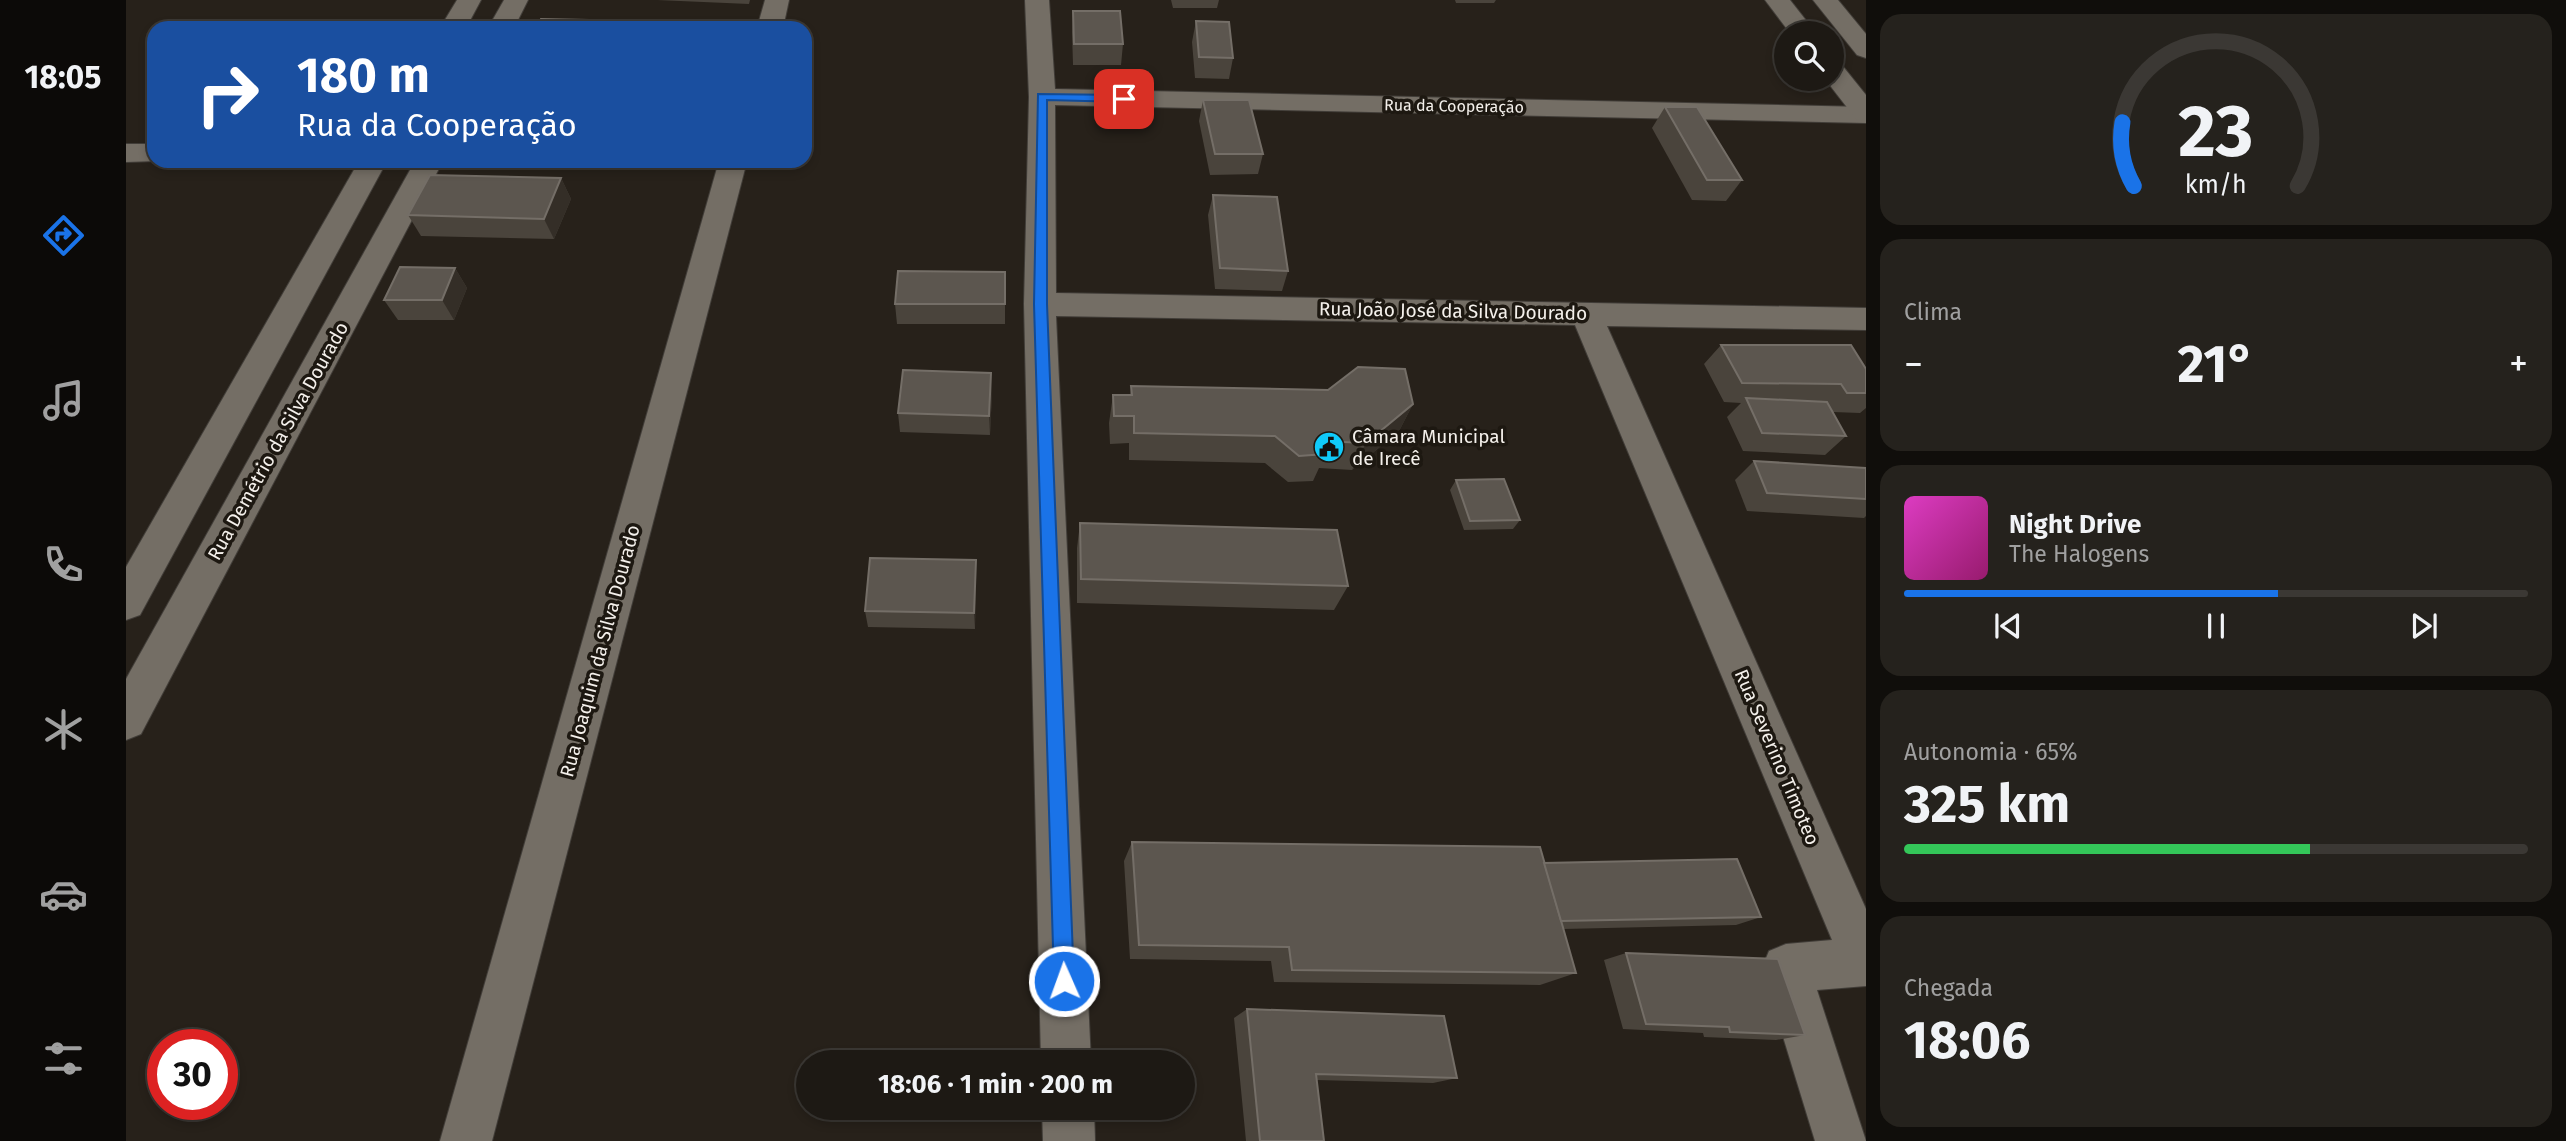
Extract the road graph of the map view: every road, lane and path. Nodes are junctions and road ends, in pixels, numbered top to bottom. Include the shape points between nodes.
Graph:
1 (469, 0) edge
2 (516, 0) edge
3 (777, 0) edge
4 (1037, 0) edge
5 (1777, 0) edge
6 (1825, 0) edge
7 (457, 21) edge
8 (505, 21) edge
9 (772, 21) edge
10 (1794, 21) edge
11 (1866, 50) edge
12 (1844, 86) edge
13 (1042, 97) junction
14 (1866, 114) edge
15 (126, 153) edge
16 (147, 153) edge
17 (369, 168) edge
18 (425, 168) edge
19 (731, 168) edge
20 (1040, 304) junction
21 (1586, 314) junction
22 (1866, 319) edge
23 (126, 603) edge
24 (126, 720) edge
25 (1066, 1050) edge
26 (1068, 1120) edge
27 (466, 1141) edge
28 (1069, 1141) edge
29 (1841, 1141) edge

1 - 7 street
2 - 8 street
3 - 9 street
4 - 13 street
5 - 10 street
6 - 11 street
12 - 14 street
13 - 14 street, Rua da Cooperação
13 - 20 street
15 - 16 street
17 - 23 street
18 - 24 street, Rua Demétrio da Silva Dourado
19 - 27 street, Rua Joaquim da Silva Dourado
20 - 21 street, Rua João José da Silva Dourado
20 - 25 street
21 - 22 street, Rua João José da Silva Dourado
21 - 29 street, Rua Severino Timoteo via 1864,962 1786,968
26 - 28 street

